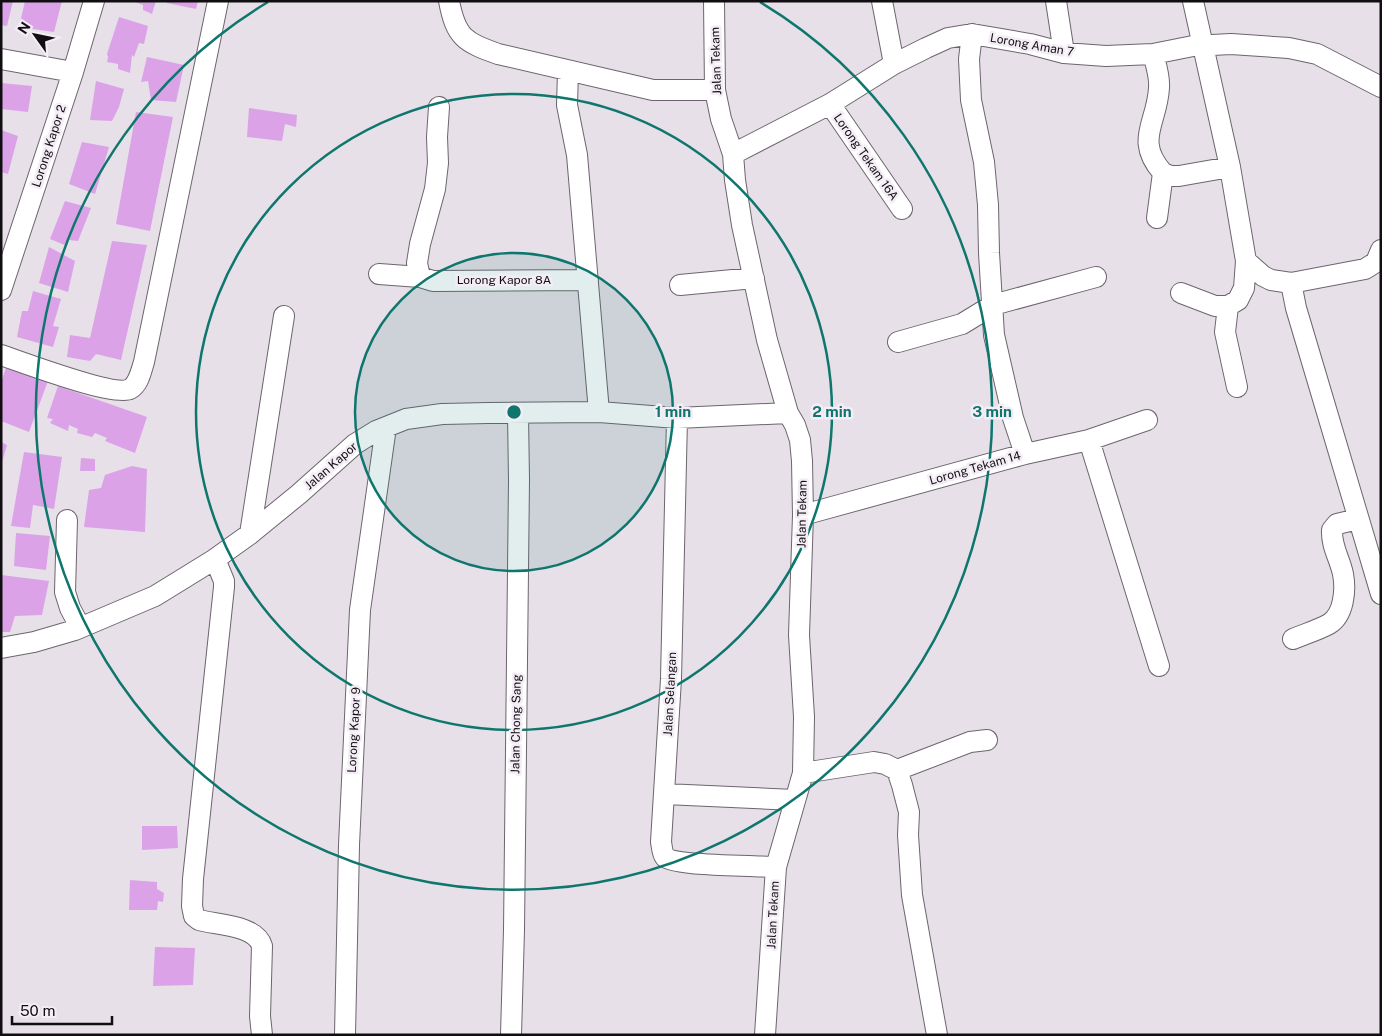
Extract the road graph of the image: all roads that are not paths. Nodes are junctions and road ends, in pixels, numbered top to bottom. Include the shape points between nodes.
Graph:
1 (94, 1) edge
2 (218, 1) edge
3 (449, 1) edge
4 (714, 1) edge
5 (882, 1) edge
6 (1056, 1) edge
7 (1193, 1) edge
8 (972, 34) junction
9 (1203, 47) junction
10 (1064, 53) junction
11 (1153, 54) junction
12 (1, 59) edge
13 (894, 64) junction
14 (568, 71) junction
15 (73, 72) junction
16 (1381, 87) edge
17 (715, 90) junction
18 (830, 104) junction
19 (439, 107) dead end
20 (733, 154) junction
21 (1230, 167) junction
22 (1163, 173) junction
23 (902, 209) dead end
24 (1158, 218) dead end
25 (1381, 250) edge
26 (1246, 261) junction
27 (5, 267) edge
28 (379, 274) dead end
29 (420, 277) junction
30 (1096, 277) dead end
31 (754, 278) junction
32 (588, 280) junction
33 (1291, 283) junction
34 (680, 285) dead end
35 (1, 290) edge
36 (1181, 293) dead end
37 (993, 305) junction
38 (1228, 306) junction
39 (284, 316) dead end
40 (898, 342) dead end
41 (1, 355) edge
42 (1237, 387) dead end
43 (599, 412) junction
44 (788, 413) junction
45 (518, 414) junction
46 (676, 418) junction
47 (1147, 420) dead end
48 (386, 427) junction
49 (1089, 440) junction
50 (1025, 454) junction
51 (803, 515) junction
52 (1358, 519) junction
53 (67, 520) dead end
54 (250, 534) junction
55 (215, 560) junction
56 (1381, 594) edge
57 (80, 627) junction
58 (1293, 639) dead end
59 (1, 648) edge
60 (1159, 666) dead end
61 (987, 740) dead end
62 (897, 770) junction
63 (803, 773) junction
64 (665, 794) junction
65 (794, 800) junction
66 (776, 867) junction
67 (262, 1035) edge
68 (345, 1035) edge
69 (511, 1035) edge
70 (764, 1035) edge
71 (937, 1035) edge

1 - 15 street, Lorong Kapor 2
2 - 41 street via 144,362 134,385 124,391 103,388
3 - 14 street via 455,25 468,42 498,54
4 - 17 street, Jalan Tekam
5 - 13 street
6 - 10 street
7 - 9 street
8 - 10 street, Lorong Aman 7
8 - 13 street, Lorong Aman 7 via 948,38
8 - 37 street via 968,59 971,100 984,162
9 - 11 street, Lorong Aman 7
9 - 16 street, Lorong Aman 7 via 1230,44 1289,48 1317,54
9 - 21 street
10 - 11 street, Lorong Aman 7 via 1106,56
11 - 22 street via 1159,89 1149,147 1154,163
12 - 15 street
13 - 18 street, Lorong Aman 7
14 - 17 street via 653,90
14 - 32 street via 567,105 577,155
15 - 27 street, Lorong Kapor 2
17 - 20 street, Jalan Tekam
18 - 20 street, Lorong Aman 7
18 - 23 street, Lorong Tekam 16A
19 - 29 street via 438,163 417,262
20 - 31 street, Jalan Tekam via 742,225
21 - 22 street via 1179,176
21 - 26 street
22 - 24 street
25 - 33 street via 1376,262 1366,269
26 - 33 street via 1271,280
26 - 38 street via 1244,288 1238,300
27 - 35 street, Lorong Kapor 2
28 - 29 street, Lorong Kapor 8A
29 - 32 street, Lorong Kapor 8A via 433,281
30 - 37 street
31 - 34 street
31 - 44 street, Jalan Tekam via 767,340
32 - 43 street
33 - 52 street
36 - 38 street via 1215,306
37 - 40 street via 962,324
37 - 50 street via 994,335 1013,418
38 - 42 street via 1225,332
39 - 54 street
43 - 45 street, Jalan Kapor
43 - 46 street, Jalan Kapor
44 - 46 street, Jalan Kapor
44 - 51 street, Jalan Tekam via 800,440
45 - 48 street, Jalan Kapor via 442,414 406,419
45 - 69 street, Jalan Chong Sang
46 - 64 street, Jalan Selangan via 671,679
47 - 49 street, Lorong Tekam 14
48 - 54 street, Jalan Kapor via 355,444
48 - 68 street, Lorong Kapor 9 via 360,610 349,845
49 - 50 street, Lorong Tekam 14
49 - 60 street
50 - 51 street, Lorong Tekam 14
51 - 63 street, Jalan Tekam via 799,635 804,717
52 - 56 street
52 - 58 street via 1337,524 1332,530 1331,539 1343,574 1343,603 1336,616 1330,623
53 - 57 street via 65,592
54 - 55 street, Jalan Kapor
55 - 57 street, Jalan Kapor via 155,596
55 - 67 street via 224,587 192,906 194,916 200,920 247,931 260,940
57 - 59 street, Jalan Kapor via 34,642
61 - 62 street via 970,742
62 - 63 street via 874,762
62 - 71 street via 909,812 912,895
63 - 65 street, Jalan Tekam
64 - 65 street
64 - 66 street, Jalan Selangan via 661,842 664,856 683,862
65 - 66 street, Jalan Tekam
66 - 70 street, Jalan Tekam

